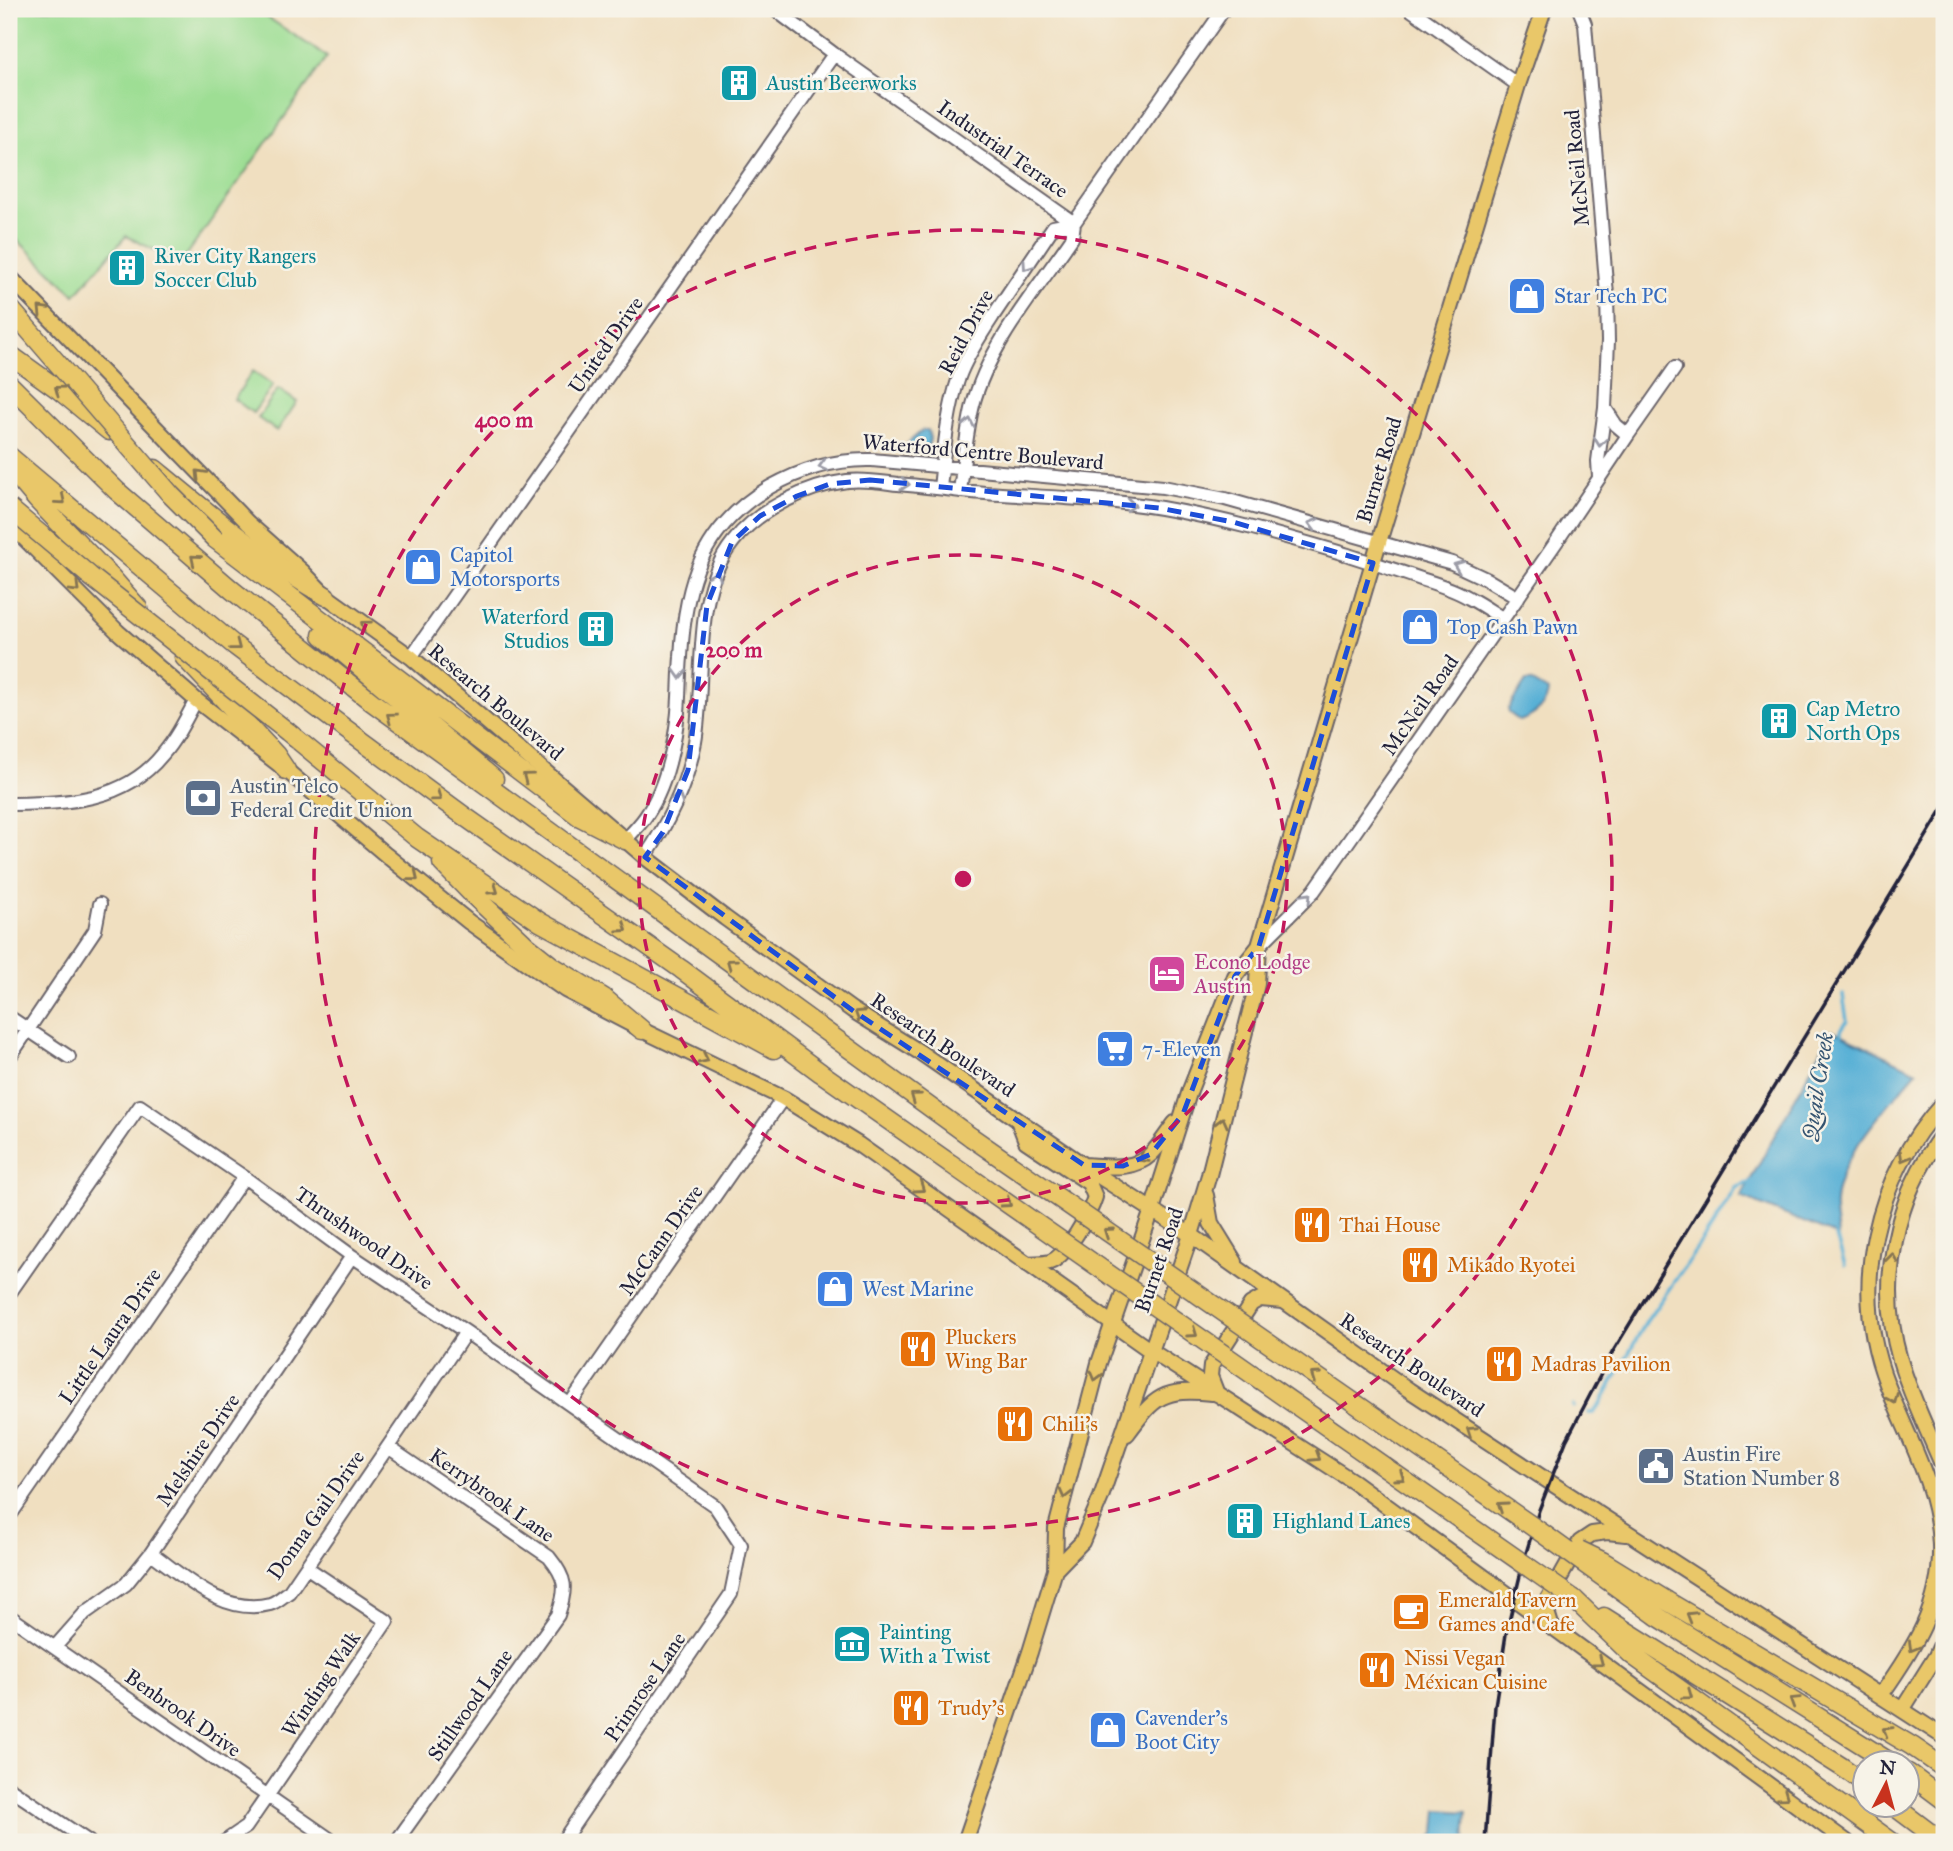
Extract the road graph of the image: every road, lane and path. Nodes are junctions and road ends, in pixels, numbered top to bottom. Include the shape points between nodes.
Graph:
1 (774, 9) edge
2 (1224, 9) edge
3 (1410, 9) edge
4 (1544, 9) edge
5 (1579, 9) edge
6 (834, 54) junction
7 (1518, 85) junction
8 (1074, 223) junction
9 (9, 276) edge
10 (9, 307) edge
11 (9, 354) edge
12 (1675, 368) dead end
13 (9, 384) edge
14 (1605, 408) junction
15 (1628, 435) junction
16 (9, 456) edge
17 (9, 466) edge
18 (942, 467) junction
19 (963, 469) junction
20 (1599, 477) junction
21 (940, 488) junction
22 (960, 491) junction
23 (9, 508) edge
24 (9, 523) edge
25 (215, 539) junction
26 (1379, 542) junction
27 (1373, 563) junction
28 (326, 596) junction
29 (1518, 598) junction
30 (1503, 619) junction
31 (411, 657) junction
32 (196, 700) junction
33 (286, 770) junction
34 (9, 804) edge
35 (417, 838) junction
36 (625, 840) junction
37 (566, 843) junction
38 (645, 857) junction
39 (100, 904) dead end
40 (1259, 946) junction
41 (9, 1017) edge
42 (28, 1030) junction
43 (642, 1030) junction
44 (69, 1057) dead end
45 (9, 1058) edge
46 (821, 1073) junction
47 (783, 1098) junction
48 (1944, 1102) edge
49 (1183, 1114) junction
50 (1018, 1120) junction
51 (1944, 1132) edge
52 (1084, 1166) junction
53 (244, 1177) junction
54 (1205, 1188) junction
55 (1152, 1210) junction
56 (1191, 1235) junction
57 (352, 1256) junction
58 (1027, 1264) junction
59 (1240, 1269) junction
60 (9, 1294) edge
61 (1870, 1296) junction
62 (1890, 1296) junction
63 (1284, 1301) junction
64 (1112, 1324) junction
65 (466, 1332) junction
66 (1898, 1350) junction
67 (1151, 1351) junction
68 (1878, 1355) junction
69 (1217, 1394) junction
70 (570, 1404) junction
71 (1120, 1443) junction
72 (388, 1447) junction
73 (1944, 1469) edge
74 (9, 1517) edge
75 (1631, 1534) junction
76 (741, 1545) joint
77 (151, 1553) junction
78 (306, 1567) junction
79 (1055, 1570) junction
80 (564, 1585) joint
81 (1662, 1609) junction
82 (9, 1616) edge
83 (1552, 1628) junction
84 (1944, 1639) edge
85 (55, 1647) junction
86 (1637, 1648) junction
87 (1881, 1695) junction
88 (1902, 1710) junction
89 (1944, 1737) edge
90 (1874, 1750) edge
91 (1944, 1768) edge
92 (1852, 1774) edge
93 (1922, 1784) edge
94 (9, 1788) edge
95 (268, 1796) junction
96 (1944, 1800) edge
97 (1913, 1820) edge
98 (89, 1842) edge
99 (224, 1842) edge
100 (334, 1842) edge
101 (396, 1842) edge
102 (562, 1842) edge
103 (965, 1842) edge
104 (1847, 1842) edge
105 (1892, 1842) edge
106 (1942, 1842) edge

1 - 6 street, Industrial Terrace
2 - 8 street, Reid Drive
3 - 7 street
4 - 7 main road, Burnet Road
5 - 14 street, McNeil Road via 1585,24 1607,295
6 - 8 street, Industrial Terrace
6 - 31 street, United Drive
7 - 26 main road, Burnet Road
8 -> 18 street, Reid Drive via 1053,227 969,357 954,397
19 -> 8 street, Reid Drive via 973,403 988,366 1072,238
28 -> 9 main road, Research Boulevard via 248,523
10 - 25 highway, bridge via 171,495
28 -> 11 highway via 261,552
12 - 15 street, McNeil Road
37 -> 13 highway via 372,702 232,590 117,491
14 - 15 street
14 -> 20 street, McNeil Road
15 - 20 street, McNeil Road
16 -> 46 highway via 255,660 456,811 681,968
17 - 33 highway
18 - 19 street, Waterford Centre Boulevard
18 - 21 street, Reid Drive
18 -> 36 street, Waterford Centre Boulevard via 851,460 823,465 757,495 722,525 696,570 688,599 677,720 664,775 646,817
19 - 22 street, Reid Drive
26 -> 19 street, Waterford Centre Boulevard via 1163,487
20 - 29 street, McNeil Road
21 - 22 street, Waterford Centre Boulevard
38 -> 21 street, Waterford Centre Boulevard via 663,831 688,770 707,605 732,542 778,504 830,484 870,480
22 -> 27 street, Waterford Centre Boulevard via 1159,508 1233,522
23 - 35 highway, bridge
24 -> 32 main road via 118,632
36 -> 25 highway via 580,817
25 - 37 highway
26 - 27 main road, Burnet Road
29 -> 26 street, Waterford Centre Boulevard via 1465,568
27 - 30 street, Waterford Centre Boulevard via 1452,590
27 - 40 main road, Burnet Road
31 -> 28 main road, Research Boulevard
29 - 30 street, McNeil Road
40 -> 30 street, McNeil Road via 1314,891
31 - 36 main road, Research Boulevard
32 - 33 main road
32 - 34 street via 163,755 126,784 76,801
33 -> 43 main road via 469,922 565,990
35 - 43 highway via 527,946
35 -> 46 highway via 540,922
36 - 38 main road, Research Boulevard
81 -> 37 highway, bridge via 1542,1533 971,1137
50 -> 38 main road, Research Boulevard via 852,1010
39 - 42 street via 95,930
40 - 49 main road, Burnet Road via 1235,976
54 -> 40 main road, Burnet Road via 1257,984
41 - 42 street
42 - 44 street
42 - 45 street
43 -> 47 main road
46 -> 86 highway, bridge via 1574,1599
47 -> 58 main road via 859,1145
47 - 70 street, McCann Drive
48 -> 61 main road via 1914,1140 1890,1184 1873,1244
49 -> 52 main road via 1138,1163
49 - 55 main road, Burnet Road
50 - 52 main road, Research Boulevard
50 - 58 main road via 1026,1141 1089,1183 1095,1197 1063,1252 1051,1261
62 -> 51 main road via 1899,1220 1918,1173
52 - 55 main road, Research Boulevard
53 - 57 street, Thrushwood Drive
53 - 60 street, Thrushwood Drive via 140,1106
53 - 74 street, Little Laura Drive
54 - 56 main road, Burnet Road
54 - 59 main road via 1211,1223
55 - 56 main road, Research Boulevard
55 - 64 main road, Burnet Road
56 - 59 main road, Research Boulevard
56 - 67 main road, Burnet Road
57 - 65 street, Thrushwood Drive
57 - 77 street, Melshire Drive
58 - 64 main road
59 - 63 main road, Research Boulevard
61 - 62 main road
61 - 68 main road
62 - 66 main road
63 - 69 main road via 1260,1299 1251,1304 1211,1366
75 -> 63 main road, Research Boulevard via 1409,1390
64 - 67 main road
64 -> 79 main road, Burnet Road via 1056,1528
65 - 70 street, Thrushwood Drive
65 - 72 street, Donna Gail Drive
66 - 68 main road
66 - 73 main road
67 - 69 main road
67 - 71 main road, Burnet Road
68 -> 87 main road via 1926,1477 1940,1547 1936,1587 1924,1627
69 - 71 main road via 1165,1394 1146,1409
69 -> 83 main road via 1353,1482
70 - 76 street, Thrushwood Drive via 715,1506
71 - 79 main road, Burnet Road via 1082,1542
72 - 78 street, Donna Gail Drive
72 - 80 street, Kerrybrook Lane via 549,1557
75 - 83 main road via 1592,1534 1580,1542 1548,1599
75 - 87 main road, Research Boulevard
76 - 102 street, Primrose Lane via 731,1594
77 - 78 street, Donna Gail Drive via 217,1599 246,1606 272,1604 289,1592
77 - 85 street, Melshire Drive via 126,1584 85,1613
78 - 95 street, Winding Walk via 387,1620
79 - 103 main road, Burnet Road
80 - 101 street, Stillwood Lane via 558,1615
90 -> 81 highway
91 -> 81 highway via 1900,1739
82 - 85 street, Benbrook Drive
83 -> 104 main road
84 - 88 main road
85 - 95 street, Benbrook Drive
86 - 92 highway
86 -> 105 highway
87 - 88 main road, Research Boulevard
88 - 89 main road, Research Boulevard
93 - 96 highway
94 - 98 street
95 - 99 street, Winding Walk via 246,1827
95 - 100 street, Benbrook Drive
97 - 106 highway

